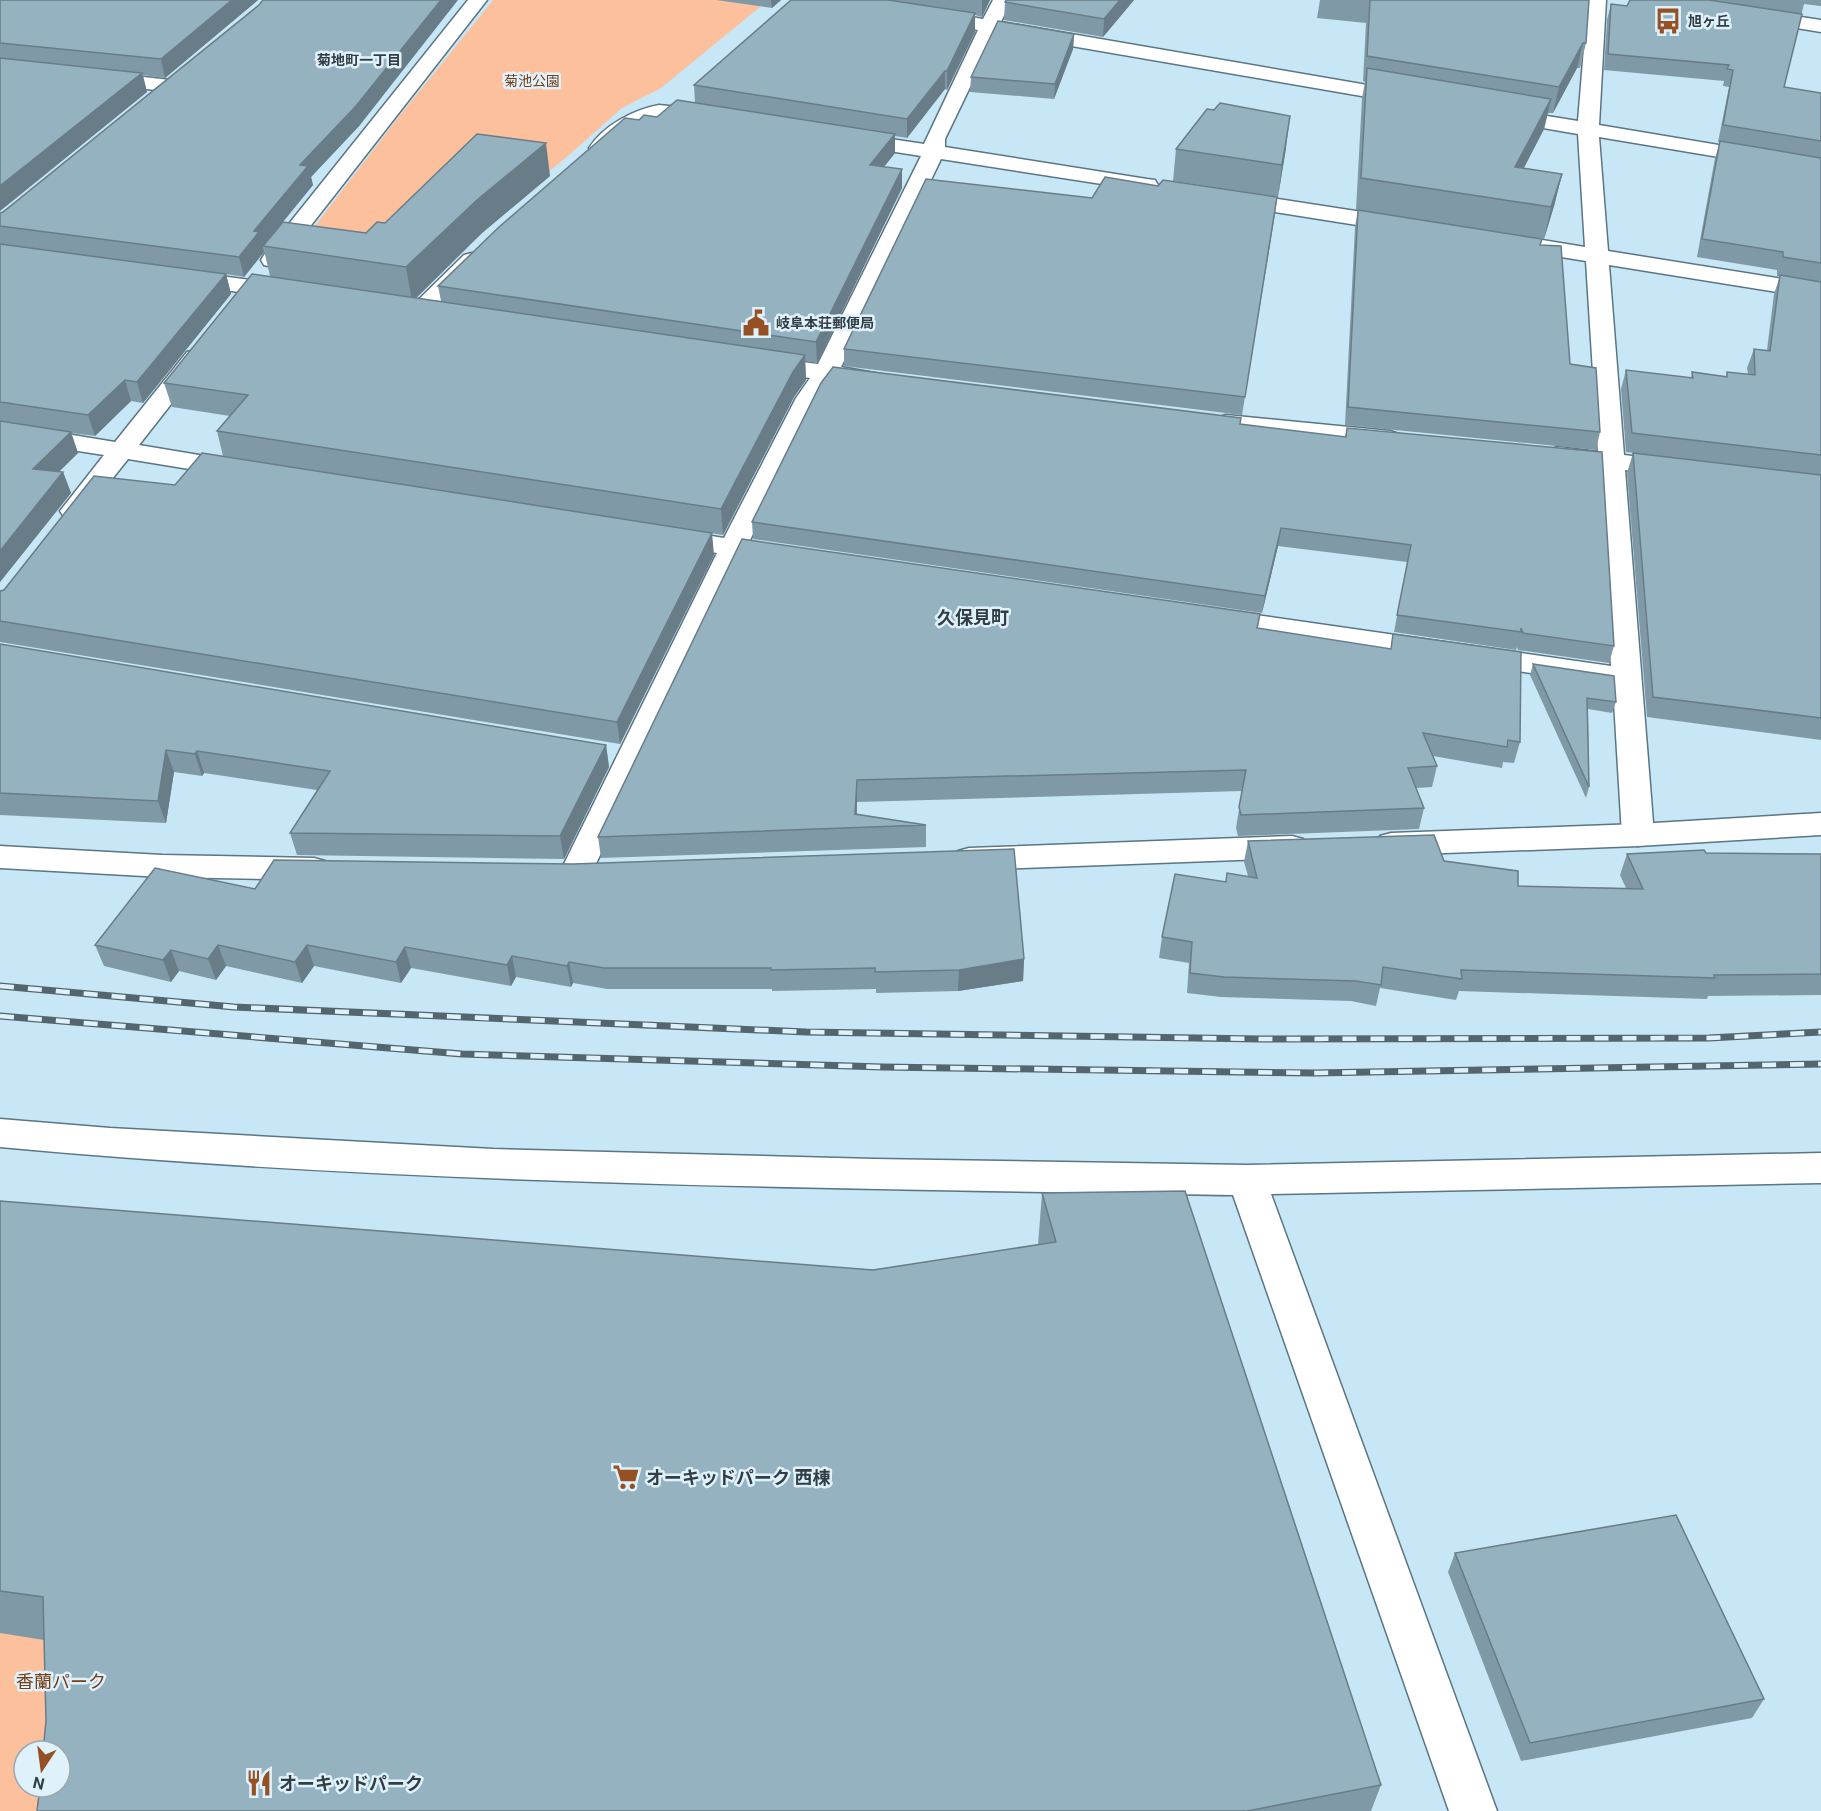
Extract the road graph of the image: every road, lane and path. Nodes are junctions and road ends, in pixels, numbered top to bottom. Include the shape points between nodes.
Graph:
1 (478, 0) edge
2 (1002, 0) edge
3 (1597, 0) edge
4 (907, 13) edge
5 (1742, 14) edge
6 (989, 26) junction
7 (1821, 26) edge
8 (187, 72) edge
9 (79, 76) edge
10 (170, 86) junction
11 (687, 94) dead end
12 (152, 100) edge
13 (1423, 101) edge
14 (669, 109) junction
15 (1481, 111) edge
16 (727, 119) edge
17 (1588, 129) junction
18 (830, 136) edge
19 (934, 152) junction
20 (579, 165) edge
21 (1821, 168) edge
22 (1168, 189) edge
23 (1215, 196) edge
24 (1427, 229) edge
25 (1497, 240) edge
26 (484, 248) edge
27 (1596, 255) junction
28 (160, 275) edge
29 (1821, 292) edge
30 (308, 295) edge
31 (244, 296) junction
32 (420, 311) edge
33 (208, 341) edge
34 (745, 362) edge
35 (826, 374) junction
36 (900, 383) edge
37 (1202, 421) edge
38 (0, 430) edge
39 (1416, 442) edge
40 (121, 450) junction
41 (1535, 453) edge
42 (1613, 460) junction
43 (1694, 470) edge
44 (263, 473) edge
45 (57, 532) edge
46 (639, 532) edge
47 (733, 547) junction
48 (803, 558) edge
49 (1192, 615) edge
50 (1628, 678) junction
51 (1821, 824) edge
52 (1638, 835) junction
53 (1364, 845) edge
54 (1316, 846) edge
55 (0, 857) edge
56 (946, 860) edge
57 (339, 869) edge
58 (612, 871) edge
59 (0, 1133) edge
60 (1821, 1168) edge
61 (1247, 1180) junction
62 (1473, 1811) edge

1 - 31 street
2 - 6 street
3 - 17 street
4 - 6 street
5 - 7 street
6 - 13 street
6 - 19 street via 935,139
8 - 10 street
9 - 10 street
10 - 12 street
11 - 14 street
14 - 16 street
14 - 20 street via 648,112 632,120
15 - 17 street
17 - 21 street
17 - 27 street
18 - 19 street
19 - 22 street
19 - 35 street
23 - 24 street
25 - 27 street
26 - 32 street
27 - 29 street
27 - 42 street
28 - 31 street
30 - 31 street
33 - 40 street
34 - 35 street
35 - 36 street
35 - 47 street via 808,399
37 - 39 street
38 - 40 street
40 - 44 street
40 - 45 street
41 - 42 street
42 - 43 street
42 - 50 street
46 - 47 street
47 - 48 street
47 - 58 street via 619,756 564,872
49 - 50 street
50 - 52 street
51 - 52 street
52 - 53 street
54 - 56 street
55 - 57 street via 162,866
59 - 61 street via 110,1143 493,1164
60 - 61 street
61 - 62 street

